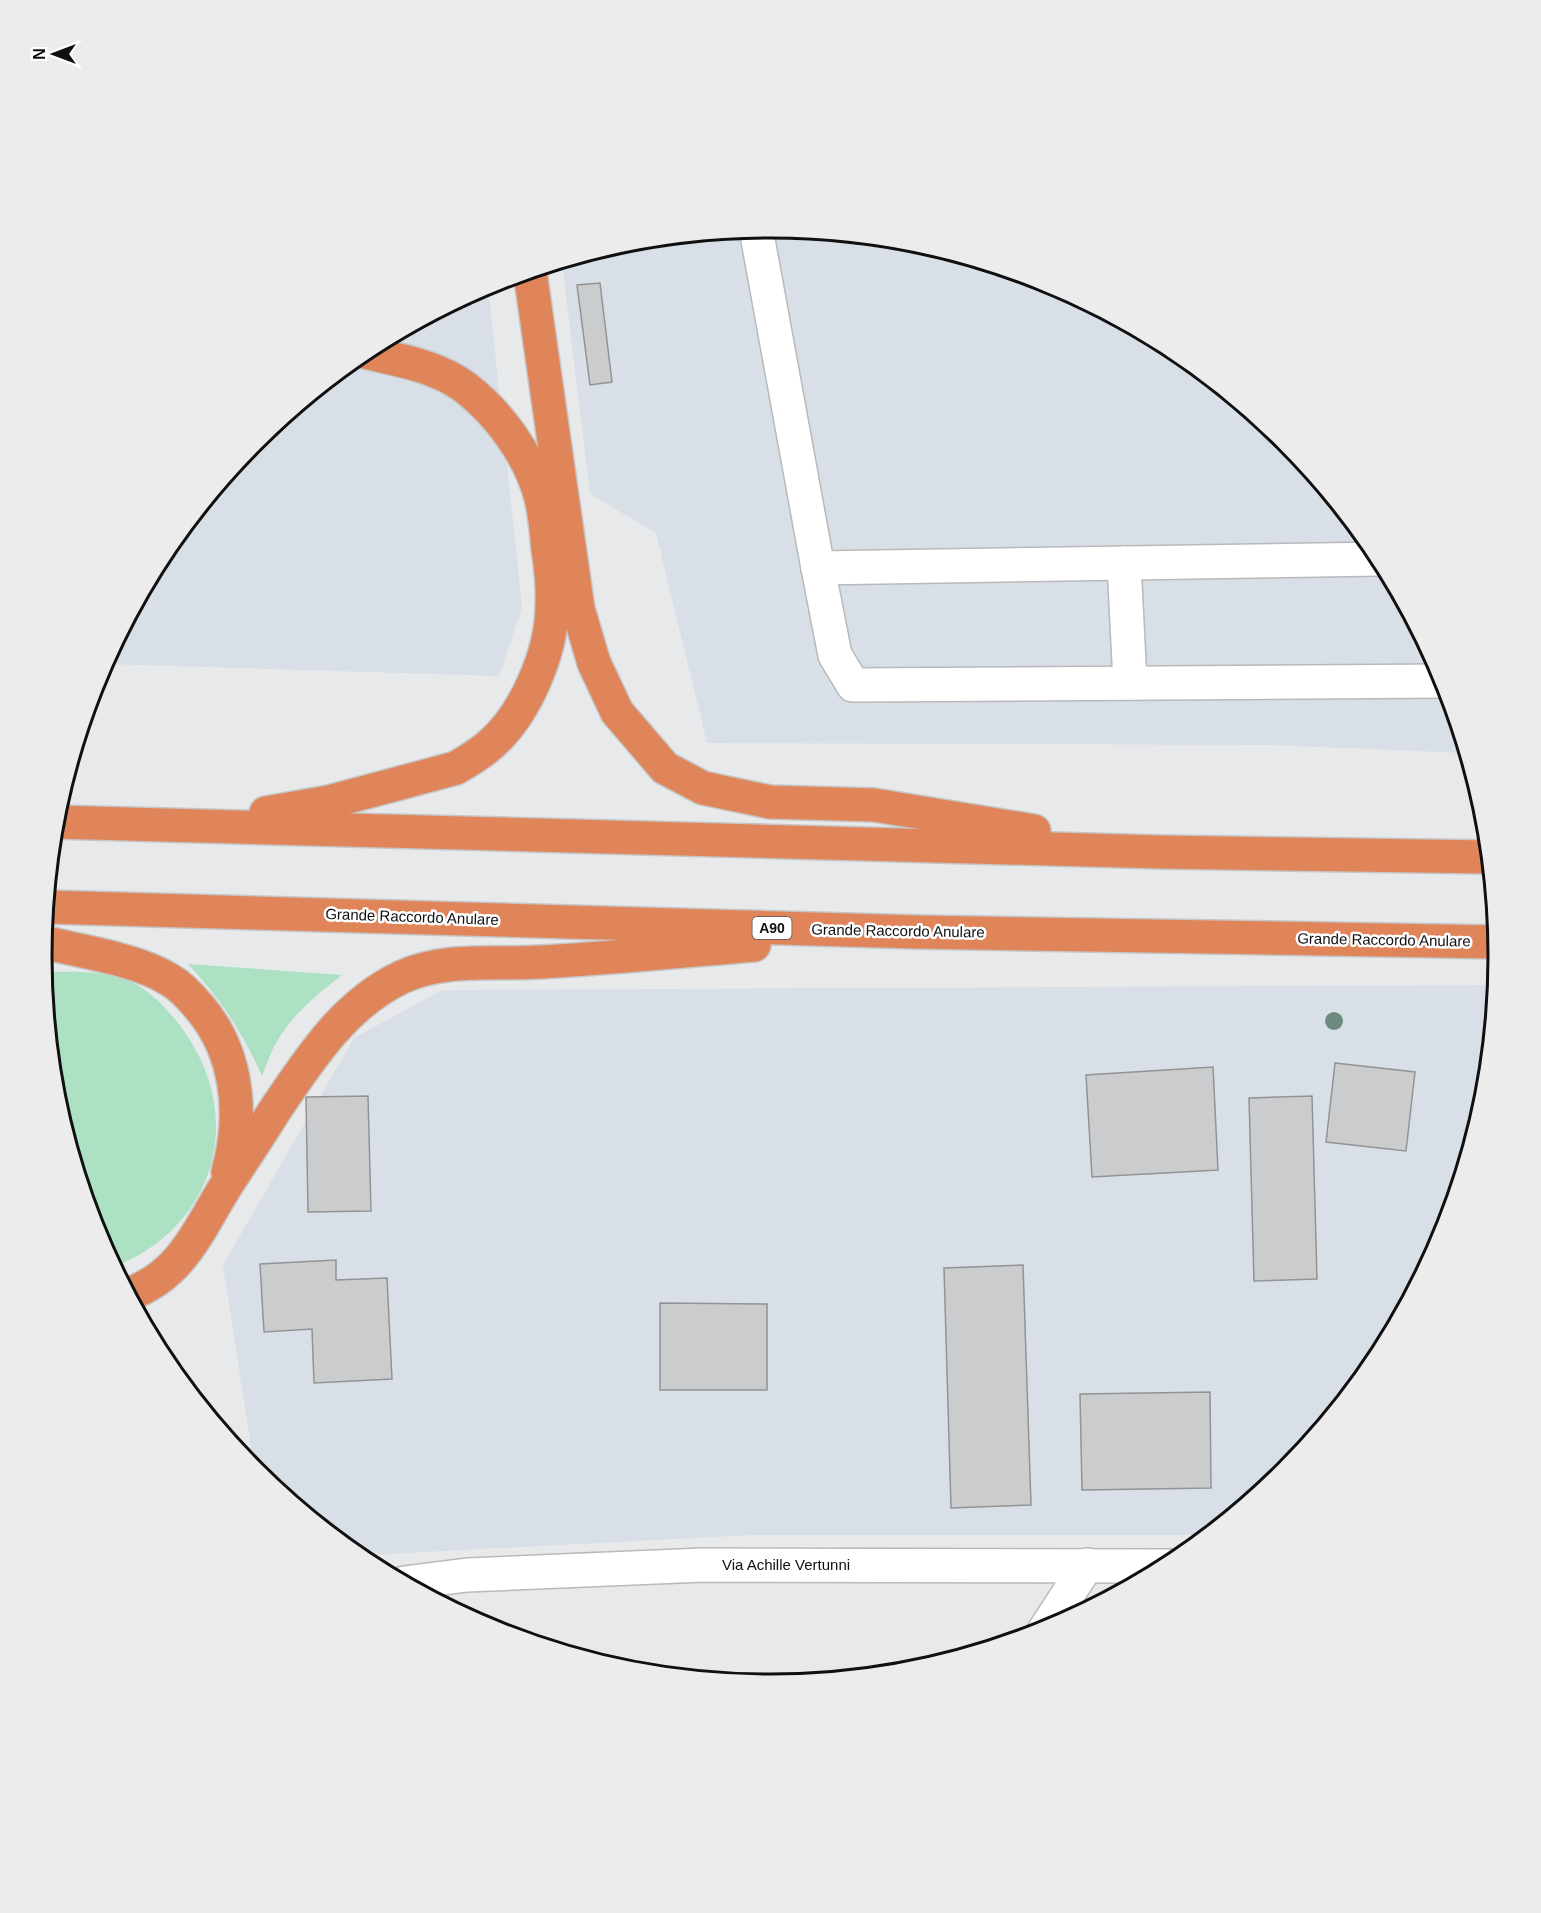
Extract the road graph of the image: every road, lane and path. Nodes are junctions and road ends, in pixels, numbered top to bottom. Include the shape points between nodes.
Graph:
1 (758, 239) edge
2 (531, 280) edge
3 (379, 355) edge
4 (1368, 559) edge
5 (1124, 563) junction
6 (818, 568) junction
7 (1434, 681) edge
8 (1130, 683) junction
9 (65, 822) edge
10 (99, 823) junction
11 (1160, 852) junction
12 (1481, 857) edge
13 (54, 907) edge
14 (917, 932) junction
15 (1488, 942) edge
16 (53, 944) edge
17 (223, 1191) junction
18 (136, 1291) edge
19 (1087, 1565) junction
20 (1149, 1566) edge
21 (417, 1581) edge
22 (1054, 1616) edge

1 - 6 street
2 - 11 highway via 578,609 594,663 617,712 665,768 703,788 770,802 874,805
3 - 10 highway via 420,364 465,388 512,438 532,472 543,510 552,610 545,651 521,707 491,745 456,768 329,802 245,816
4 - 5 street
5 - 6 street
5 - 8 street
6 - 8 street via 835,656 853,685
7 - 8 street
9 - 10 highway
10 - 11 highway
11 - 12 highway
13 - 14 highway, Grande Raccordo Anulare / A90
14 - 15 highway, Grande Raccordo Anulare / A90
14 - 17 highway via 561,961 460,963 414,971 365,1000 326,1040
16 - 17 highway via 150,970 181,987 204,1013 225,1048 235,1094 235,1139
17 - 18 highway via 200,1233 169,1271
19 - 20 street, Via Achille Vertunni
19 - 21 street, Via Achille Vertunni via 703,1565 467,1575
19 - 22 street

